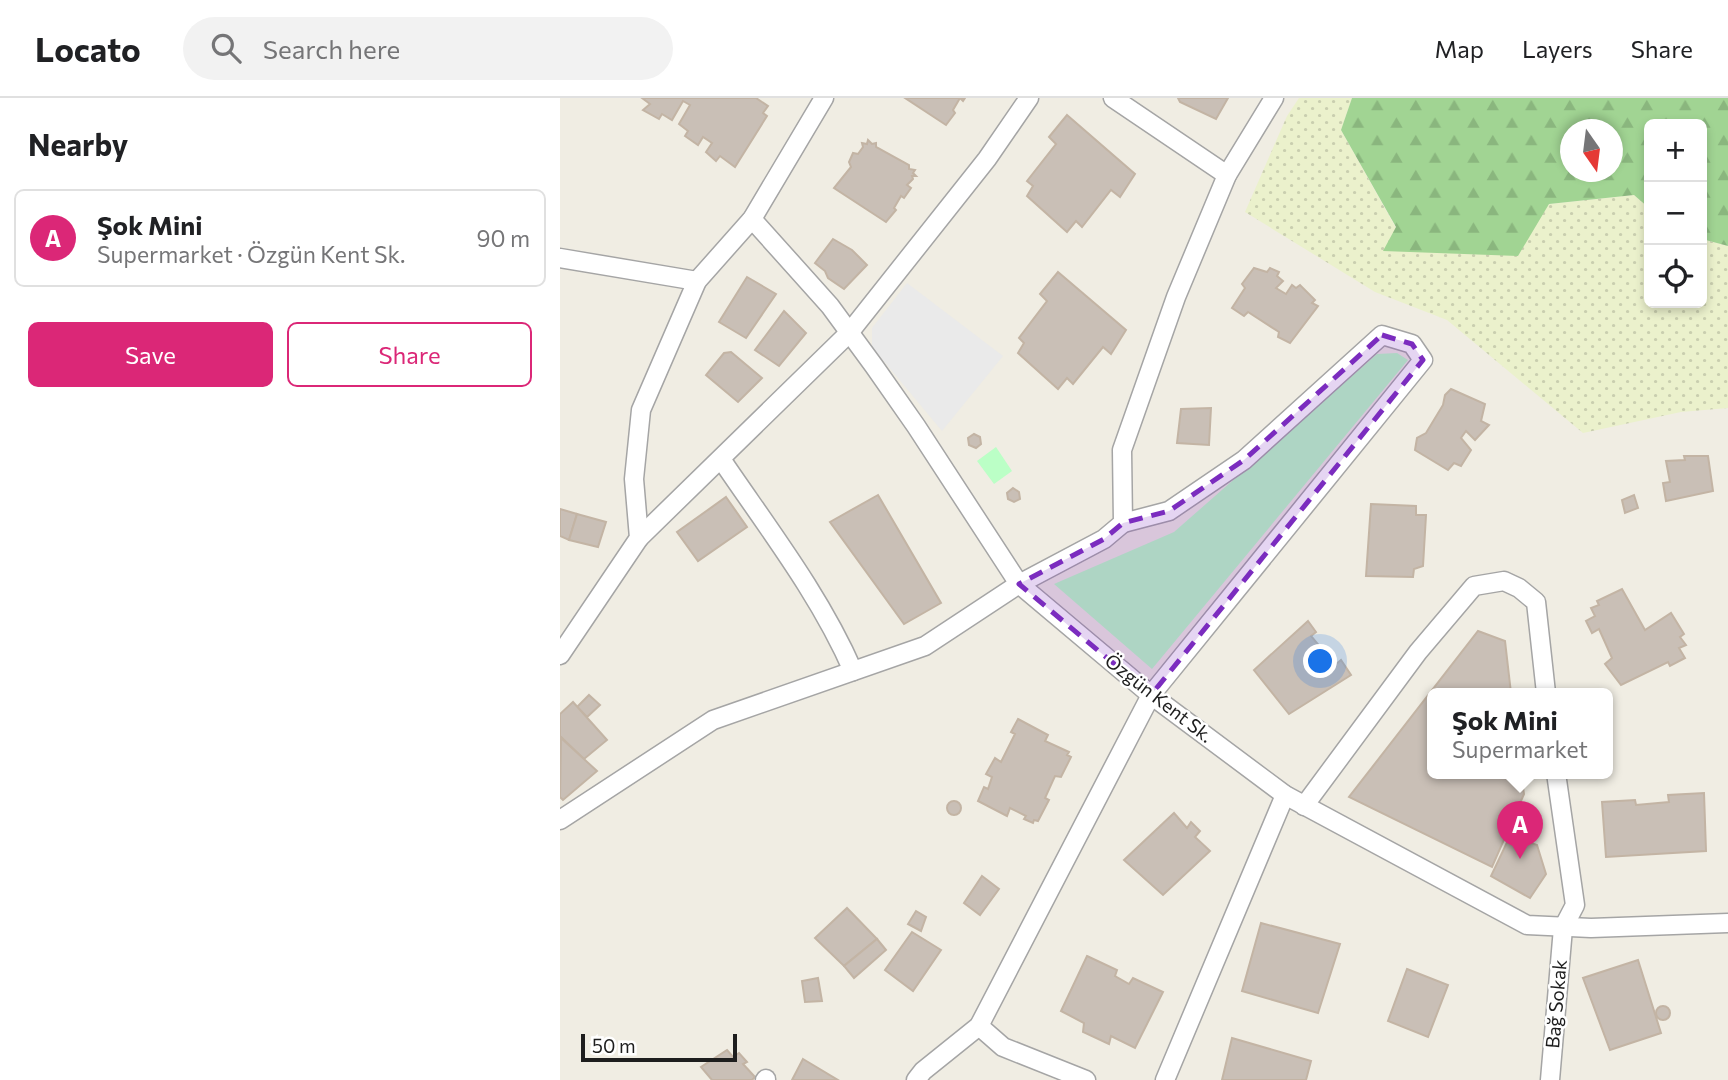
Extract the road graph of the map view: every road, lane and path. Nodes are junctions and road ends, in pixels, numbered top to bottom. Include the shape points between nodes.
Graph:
1 (824, 98) edge
2 (1029, 98) edge
3 (1113, 98) edge
4 (1274, 98) edge
5 (1227, 175) junction
6 (751, 219) junction
7 (560, 258) edge
8 (697, 281) junction
9 (849, 333) junction
10 (721, 459) junction
11 (1123, 523) junction
12 (639, 538) junction
13 (1019, 584) junction
14 (560, 655) edge
15 (853, 671) junction
16 (1545, 688) edge
17 (1151, 695) junction
18 (1557, 779) edge
19 (1285, 795) junction
20 (1304, 806) junction
21 (560, 820) edge
22 (1728, 923) edge
23 (1563, 928) junction
24 (979, 1026) junction
25 (916, 1080) edge
26 (1086, 1080) edge
27 (1164, 1080) edge
28 (1550, 1080) edge

1 - 6 street
2 - 9 street via 987,159
3 - 5 street
4 - 5 street
5 - 11 street via 1176,297 1122,450
6 - 8 street
6 - 9 street, Özgün Kent Sk.
7 - 8 street
8 - 12 street via 641,410 634,479
9 - 10 street
9 - 13 street, Özgün Kent Sk.
10 - 12 street
10 - 15 street via 820,606
11 - 13 street via 1104,539
11 - 17 street via 1169,511 1244,460 1382,335 1412,344 1423,360
12 - 14 street
13 - 15 street via 925,646
13 - 17 street, Özgün Kent Sk.
15 - 21 street via 713,720
16 - 20 street via 1536,602 1504,581 1474,586 1418,652
17 - 19 street, Özgün Kent Sk.
17 - 24 street
18 - 23 street, Bağ Sokak via 1575,905
19 - 20 street, Özgün Kent Sk.
19 - 27 street
20 - 23 street, Özgün Kent Sk. via 1527,925
22 - 23 street, Özgün Kent Sk.
23 - 28 street, Bağ Sokak
24 - 25 street
24 - 26 street via 1003,1047

